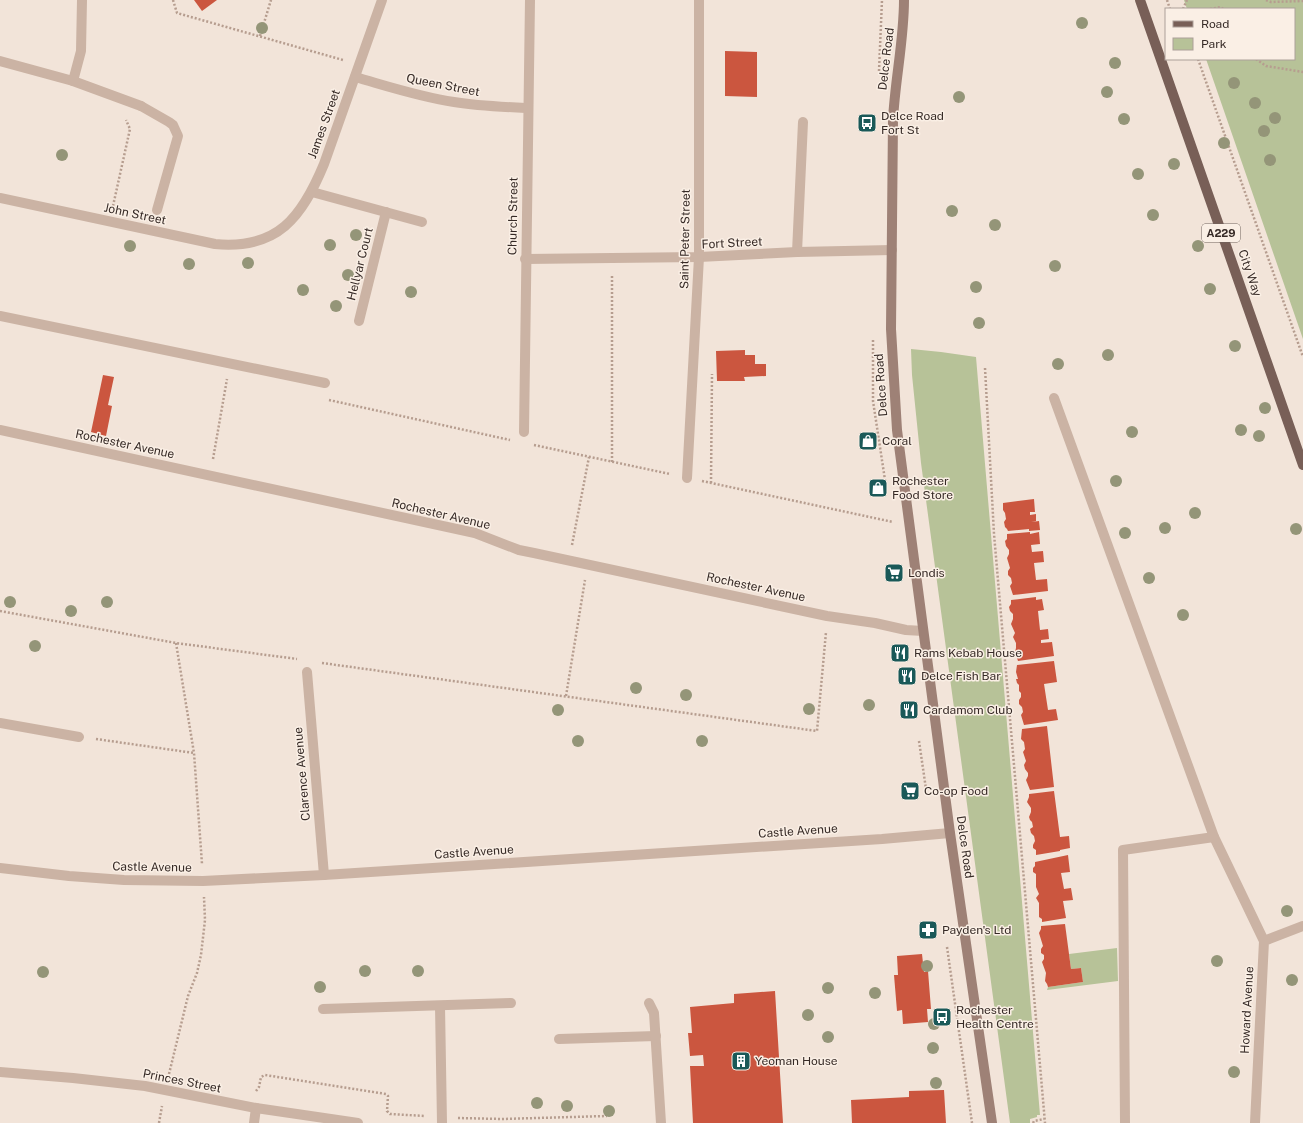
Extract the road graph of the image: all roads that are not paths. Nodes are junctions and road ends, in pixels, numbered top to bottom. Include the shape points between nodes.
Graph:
1 (82, 0) edge
2 (382, 0) edge
3 (530, 0) edge
4 (699, 0) edge
5 (904, 0) edge
6 (1140, 0) edge
7 (0, 61) edge
8 (355, 77) junction
9 (73, 82) junction
10 (527, 108) junction
11 (803, 122) dead end
12 (312, 192) junction
13 (0, 198) edge
14 (156, 210) dead end
15 (386, 212) junction
16 (422, 222) dead end
17 (264, 239) joint
18 (892, 250) junction
19 (797, 252) junction
20 (699, 257) junction
21 (525, 258) junction
22 (0, 316) edge
23 (359, 321) dead end
24 (325, 383) road end
25 (1054, 398) dead end
26 (0, 430) edge
27 (524, 432) dead end
28 (1303, 465) edge
29 (687, 478) road end
30 (923, 631) junction
31 (307, 672) dead end
32 (0, 723) edge
33 (80, 737) road end
34 (950, 833) junction
35 (1214, 837) junction
36 (0, 868) edge
37 (324, 875) junction
38 (1303, 926) edge
39 (1264, 941) junction
40 (511, 1003) dead end
41 (649, 1003) dead end
42 (440, 1006) junction
43 (323, 1009) dead end
44 (656, 1036) junction
45 (559, 1039) dead end
46 (0, 1072) edge
47 (256, 1108) junction
48 (442, 1120) edge
49 (254, 1123) edge
50 (358, 1123) edge
51 (661, 1123) edge
52 (992, 1123) edge
53 (1125, 1123) edge
54 (1255, 1123) edge

1 - 9 street via 81,51
2 - 8 street, James Street
3 - 10 street, Church Street
4 - 20 street, Saint Peter Street
5 - 18 street, Delce Road via 903,31 894,102
6 - 28 main road, City Way / A229
7 - 9 street
8 - 10 street, Queen Street via 454,102
8 - 12 street, James Street
9 - 14 street via 141,106 169,122 178,133 179,138
10 - 21 street, Church Street
11 - 19 street
12 - 15 street
12 - 17 street, James Street via 292,221
13 - 17 street, John Street via 215,244 235,245
15 - 16 street
15 - 23 street, Hellyar Court
18 - 19 street, Fort Street
18 - 30 street, Delce Road via 891,342 897,430
19 - 20 street, Fort Street
20 - 21 street, Fort Street
20 - 29 street, Saint Peter Street
21 - 27 street, Church Street
22 - 24 street
25 - 35 street
26 - 30 street, Rochester Avenue via 475,533 520,550 827,616
30 - 34 street, Delce Road
31 - 37 street, Clarence Avenue
32 - 33 street
34 - 37 street, Castle Avenue
34 - 52 street, Delce Road
35 - 39 street
35 - 53 street via 1123,850
36 - 37 street, Castle Avenue via 69,876 203,881
38 - 39 street
39 - 54 street, Howard Avenue
40 - 42 street
41 - 44 street via 654,1013
42 - 43 street
42 - 48 street
44 - 45 street
44 - 51 street
46 - 47 street, Princes Street via 115,1082
47 - 49 street
47 - 50 street, Princes Street

